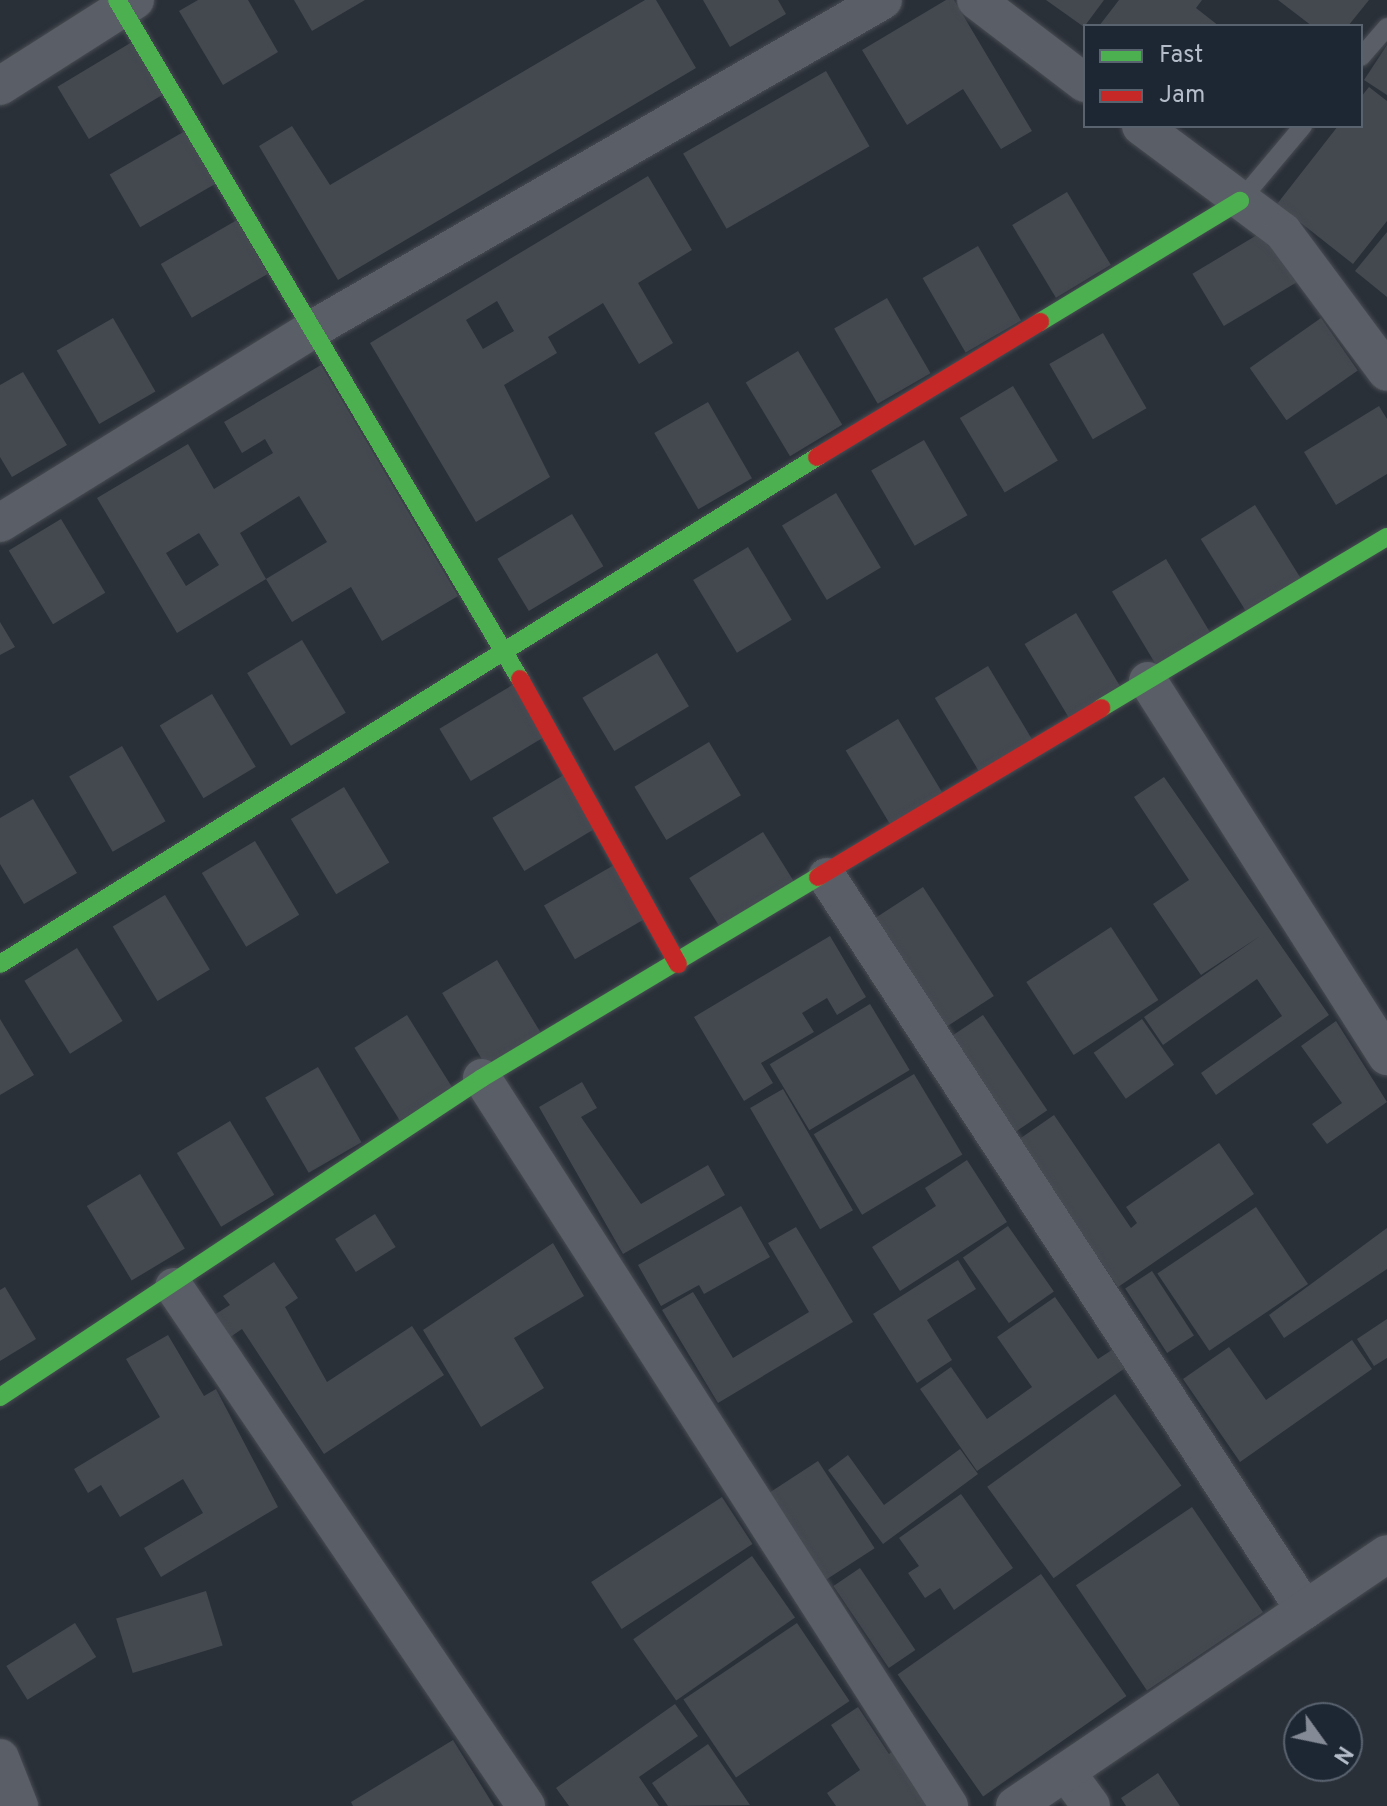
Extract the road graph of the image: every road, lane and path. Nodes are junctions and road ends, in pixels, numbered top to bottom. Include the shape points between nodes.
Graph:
1 (883, 0) edge
2 (976, 0) edge
3 (125, 3) edge
4 (1387, 27) edge
5 (1363, 55) edge
6 (1083, 81) edge
7 (0, 86) edge
8 (1144, 128) edge
9 (1301, 128) edge
10 (1240, 201) junction
11 (313, 329) junction
12 (1387, 372) edge
13 (0, 523) edge
14 (1387, 537) edge
15 (503, 648) junction
16 (1148, 681) junction
17 (827, 877) junction
18 (0, 964) edge
19 (678, 964) junction
20 (1387, 1056) edge
21 (482, 1078) junction
22 (174, 1287) junction
23 (0, 1397) edge
24 (1387, 1554) edge
25 (1305, 1610) junction
26 (0, 1758) edge
27 (1066, 1772) junction
28 (19, 1806) edge
29 (526, 1806) edge
30 (949, 1806) edge
31 (1015, 1806) edge
32 (1091, 1806) edge

1 - 11 street
2 - 6 street
3 - 7 street
3 - 11 street
4 - 5 lane
8 - 10 street
9 - 10 lane
10 - 12 street via 1283,232
10 - 15 street
11 - 13 street
11 - 15 street
14 - 16 street
15 - 18 street
15 - 19 street
16 - 17 street
16 - 20 street
17 - 19 street
17 - 25 street
19 - 21 street
21 - 22 street
21 - 30 street
22 - 23 street
22 - 29 street
24 - 25 street
25 - 27 street
26 - 28 street
27 - 31 street
27 - 32 street

